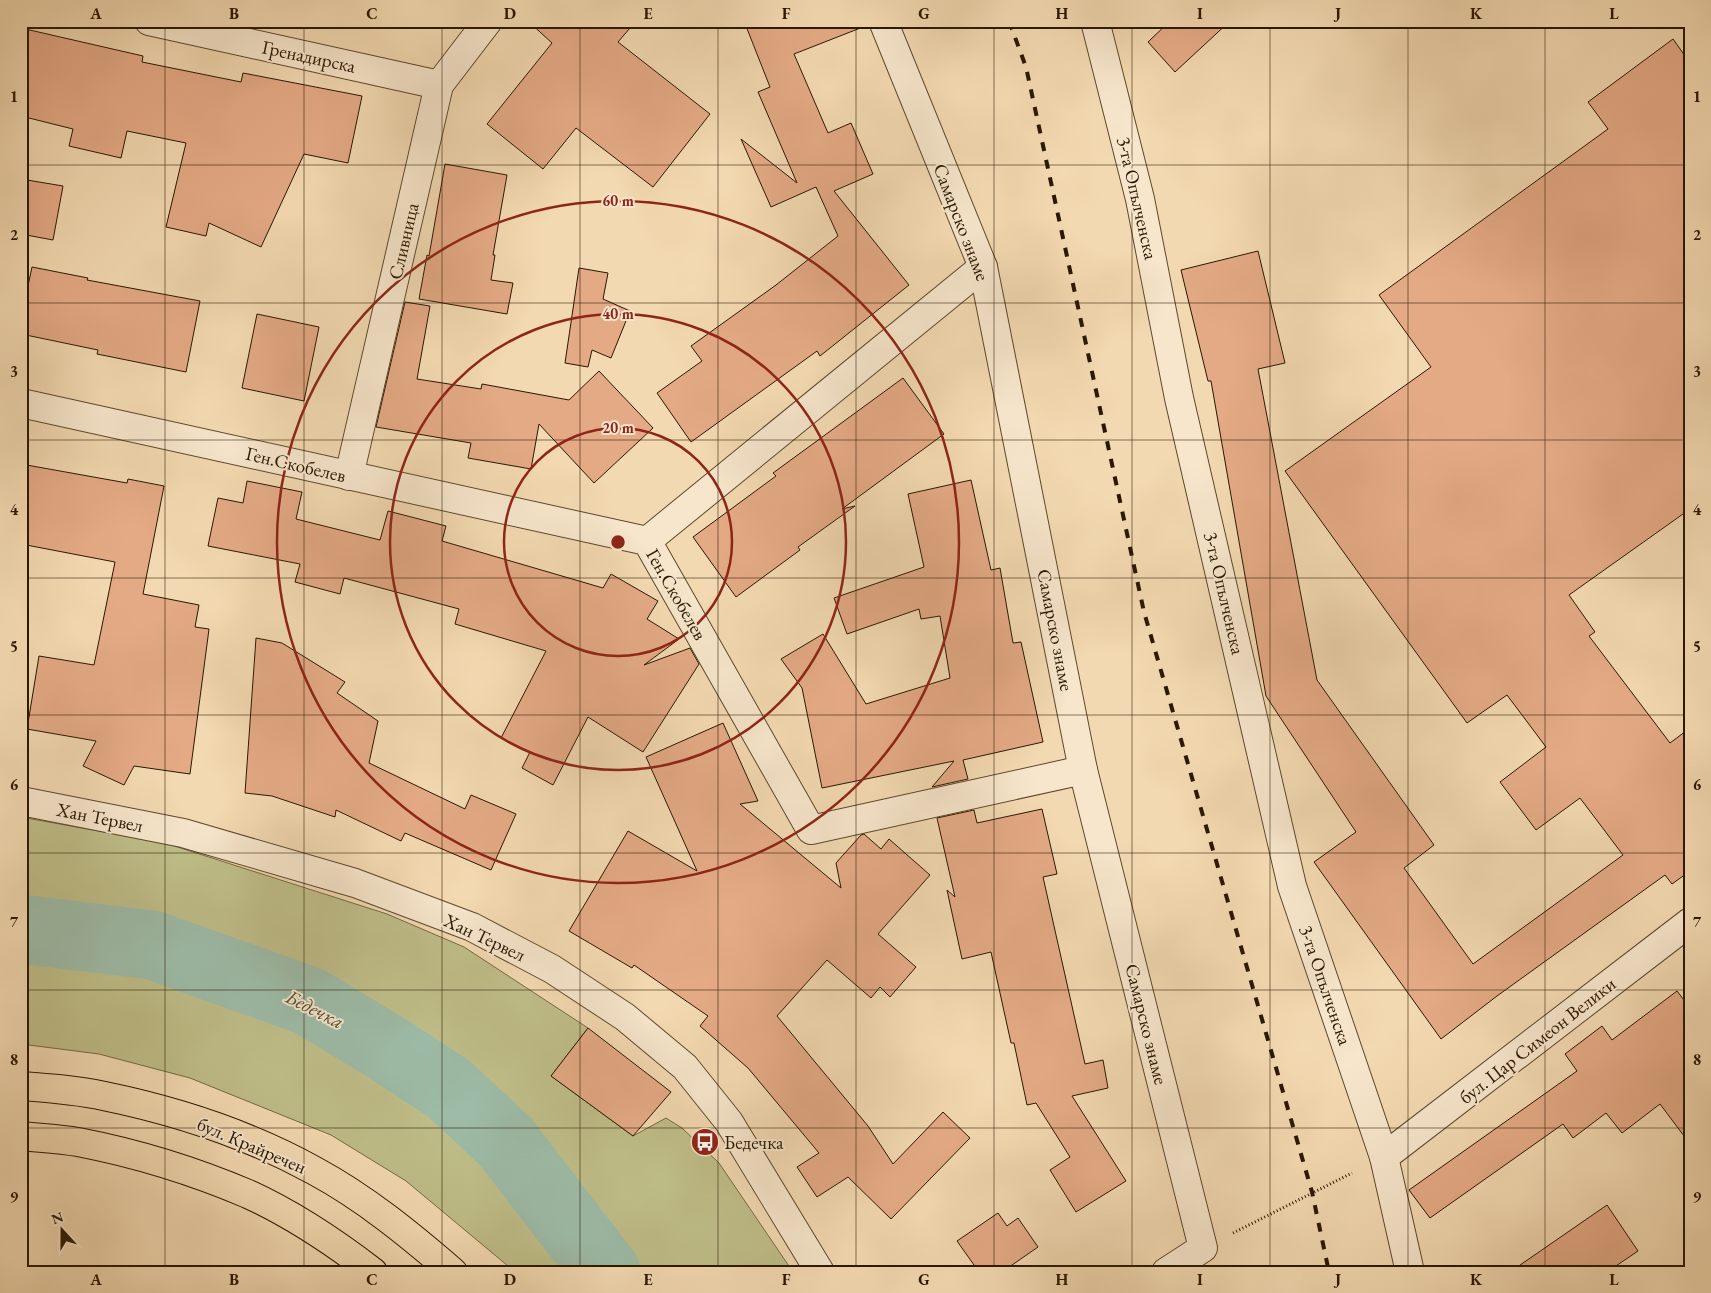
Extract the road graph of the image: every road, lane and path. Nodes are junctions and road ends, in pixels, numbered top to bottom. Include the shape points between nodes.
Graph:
1 (149, 21) edge
2 (488, 21) edge
3 (882, 21) edge
4 (1095, 21) edge
5 (439, 85) junction
6 (983, 267) junction
7 (21, 403) edge
8 (349, 476) junction
9 (647, 541) junction
10 (1083, 770) junction
11 (21, 801) edge
12 (1690, 922) edge
13 (21, 1086) edge
14 (21, 1136) edge
15 (1384, 1157) junction
16 (1203, 1248) junction
17 (373, 1272) edge
18 (453, 1272) edge
19 (820, 1272) edge
20 (1166, 1272) edge
21 (1410, 1272) edge

1 - 5 street, Гренадирска
2 - 5 street, Сливница
3 - 6 street, Самарско знаме
4 - 15 street, 3-та Опълченска via 1140,199 1179,398 1292,886
5 - 8 street, Сливница
6 - 9 street
6 - 10 street, Самарско знаме
7 - 8 street, Ген.Скобелев
8 - 9 street, Ген.Скобелев
9 - 10 street, Ген.Скобелев via 811,830
10 - 16 street, Самарско знаме
11 - 19 street, Хан Тервел via 182,833 356,883 472,927 552,969 625,1017 685,1067 729,1122
12 - 15 street, бул. Цар Симеон Велики
13 - 18 main road, бул. Крайречен via 103,1095 241,1136 316,1171 349,1192 421,1244
14 - 17 main road via 77,1142 145,1158 199,1176 248,1195 313,1230
15 - 16 path
15 - 21 street, 3-та Опълченска
16 - 20 street

